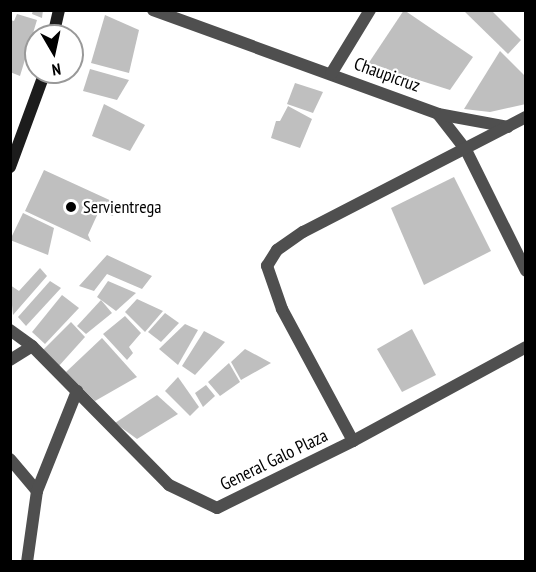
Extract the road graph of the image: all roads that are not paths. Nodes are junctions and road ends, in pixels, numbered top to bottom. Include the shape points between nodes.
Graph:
1 (153, 10) edge
2 (370, 10) edge
3 (331, 74) junction
4 (41, 84) edge
5 (438, 114) junction
6 (525, 117) edge
7 (508, 127) junction
8 (466, 150) junction
9 (10, 167) edge
10 (525, 271) edge
11 (10, 330) edge
12 (32, 346) junction
13 (525, 346) edge
14 (10, 360) edge
15 (77, 391) junction
16 (353, 441) junction
17 (10, 459) edge
18 (37, 491) junction
19 (27, 561) edge

1 - 3 street, Chaupicruz
2 - 3 street
3 - 5 street, Chaupicruz
4 - 9 main road
5 - 7 street, Chaupicruz
5 - 8 street
6 - 7 street
7 - 8 street
8 - 10 street
8 - 16 street via 303,232 277,250 267,266 282,309
11 - 12 street, General Galo Plaza
12 - 14 street
12 - 15 street, General Galo Plaza
13 - 16 street, General Galo Plaza
15 - 16 street, General Galo Plaza via 169,485 217,508
15 - 18 street
17 - 18 street
18 - 19 street

